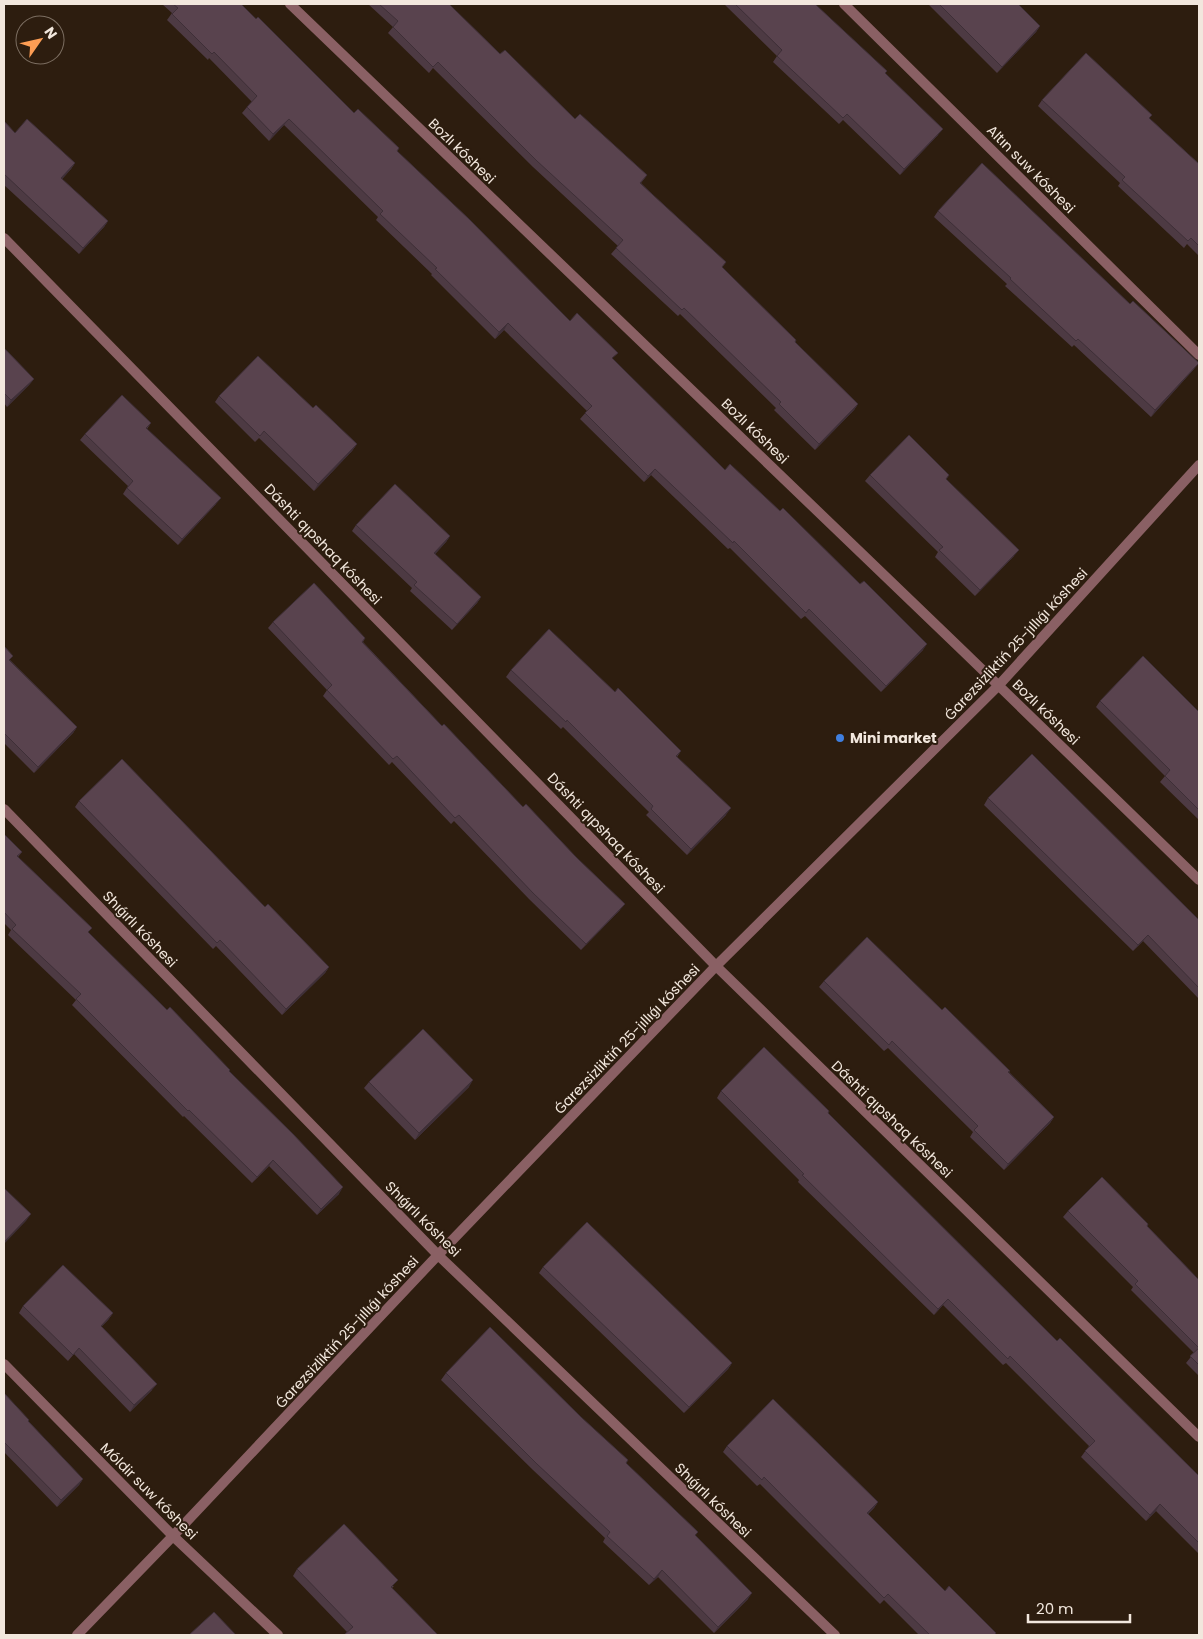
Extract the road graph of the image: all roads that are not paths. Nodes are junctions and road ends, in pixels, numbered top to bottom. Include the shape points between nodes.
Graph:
1 (290, 4) edge
2 (844, 4) edge
3 (4, 238) edge
4 (1199, 354) edge
5 (1199, 465) edge
6 (999, 685) junction
7 (4, 808) edge
8 (1199, 880) edge
9 (716, 966) junction
10 (438, 1255) junction
11 (4, 1364) edge
12 (1199, 1437) edge
13 (173, 1536) junction
14 (77, 1635) edge
15 (278, 1635) edge
16 (835, 1635) edge

1 - 6 street, Bozlı kóshesi
2 - 4 street, Altın suw kóshesi
3 - 9 street, Dáshti qıpshaq kóshesi
5 - 6 street, Ǵarezsizliktiń 25-jıllıǵı kóshesi
6 - 8 street, Bozlı kóshesi
6 - 9 street, Ǵarezsizliktiń 25-jıllıǵı kóshesi
7 - 10 street, Shıǵırlı kóshesi
9 - 10 street, Ǵarezsizliktiń 25-jıllıǵı kóshesi
9 - 12 street, Dáshti qıpshaq kóshesi
10 - 13 street, Ǵarezsizliktiń 25-jıllıǵı kóshesi
10 - 16 street, Shıǵırlı kóshesi
11 - 13 street, Móldir suw kóshesi
13 - 14 street, Ǵarezsizliktiń 25-jıllıǵı kóshesi
13 - 15 street, Móldir suw kóshesi

